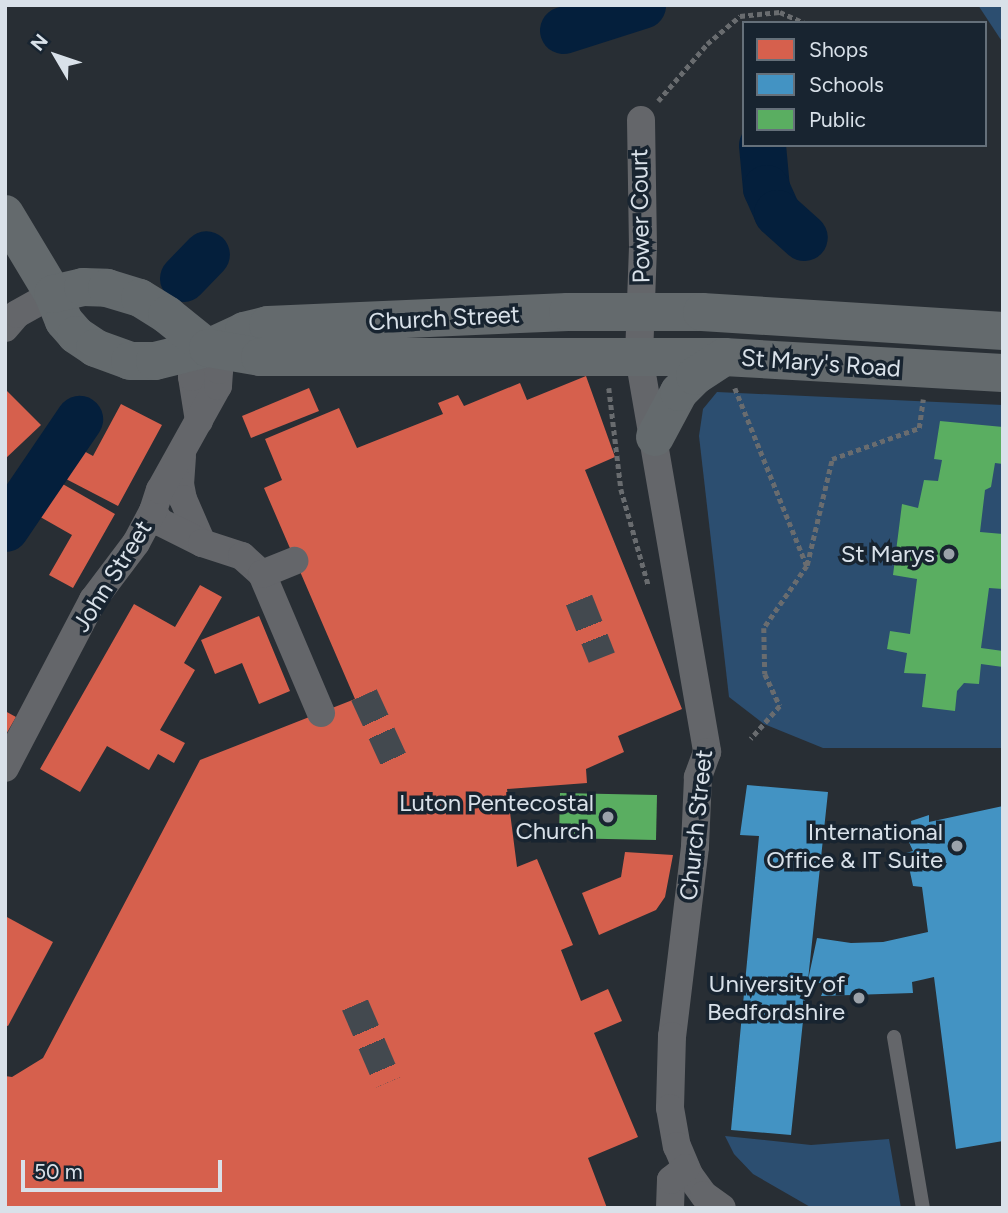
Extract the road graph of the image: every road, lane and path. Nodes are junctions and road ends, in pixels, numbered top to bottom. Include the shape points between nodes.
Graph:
1 (800, 21) edge
2 (641, 120) joint
3 (5, 214) edge
4 (53, 294) junction
5 (641, 312) junction
6 (5, 328) edge
7 (1003, 331) edge
8 (208, 348) junction
9 (639, 357) junction
10 (729, 372) junction
11 (1003, 373) edge
12 (607, 383) dead end
13 (925, 389) dead end
14 (655, 437) junction
15 (182, 453) junction
16 (153, 511) junction
17 (202, 543) junction
18 (295, 561) dead end
19 (807, 566) junction
20 (262, 574) junction
21 (650, 592) dead end
22 (320, 713) dead end
23 (751, 739) dead end
24 (5, 768) edge
25 (894, 1037) dead end
26 (686, 1168) junction
27 (670, 1208) edge
28 (722, 1208) edge
29 (923, 1208) edge

1 - 2 path via 780,12 740,16 707,44
2 - 5 street, Power Court
3 - 4 street, Church Street
4 - 6 street via 17,314
4 - 8 street, Church Street via 83,287 140,298
4 - 8 street, Church Street via 64,321 76,335 130,361 155,361
5 - 7 street, St Mary's Road
5 - 8 street, Church Street via 268,325
5 - 9 street, Church Street
8 - 9 street, Church Street via 260,357
8 - 15 street, John Street via 192,377 199,421
9 - 10 street, St Mary's Road
9 - 14 street, Church Street
10 - 11 street, St Mary's Road
10 - 14 street via 695,376 679,392
10 - 19 path
12 - 21 path via 621,489
13 - 19 path via 919,428 832,459
14 - 26 street, Church Street via 707,752 698,777 695,847 671,1036 671,1117
15 - 16 street, John Street
15 - 17 street via 183,499
16 - 17 street via 160,523
16 - 24 street, John Street via 136,543 93,600
17 - 20 street via 242,556
18 - 20 street
19 - 23 path via 764,628 765,674 780,706
20 - 22 street
25 - 29 lane
26 - 27 street via 671,1180
26 - 28 street, Church Street via 698,1188

